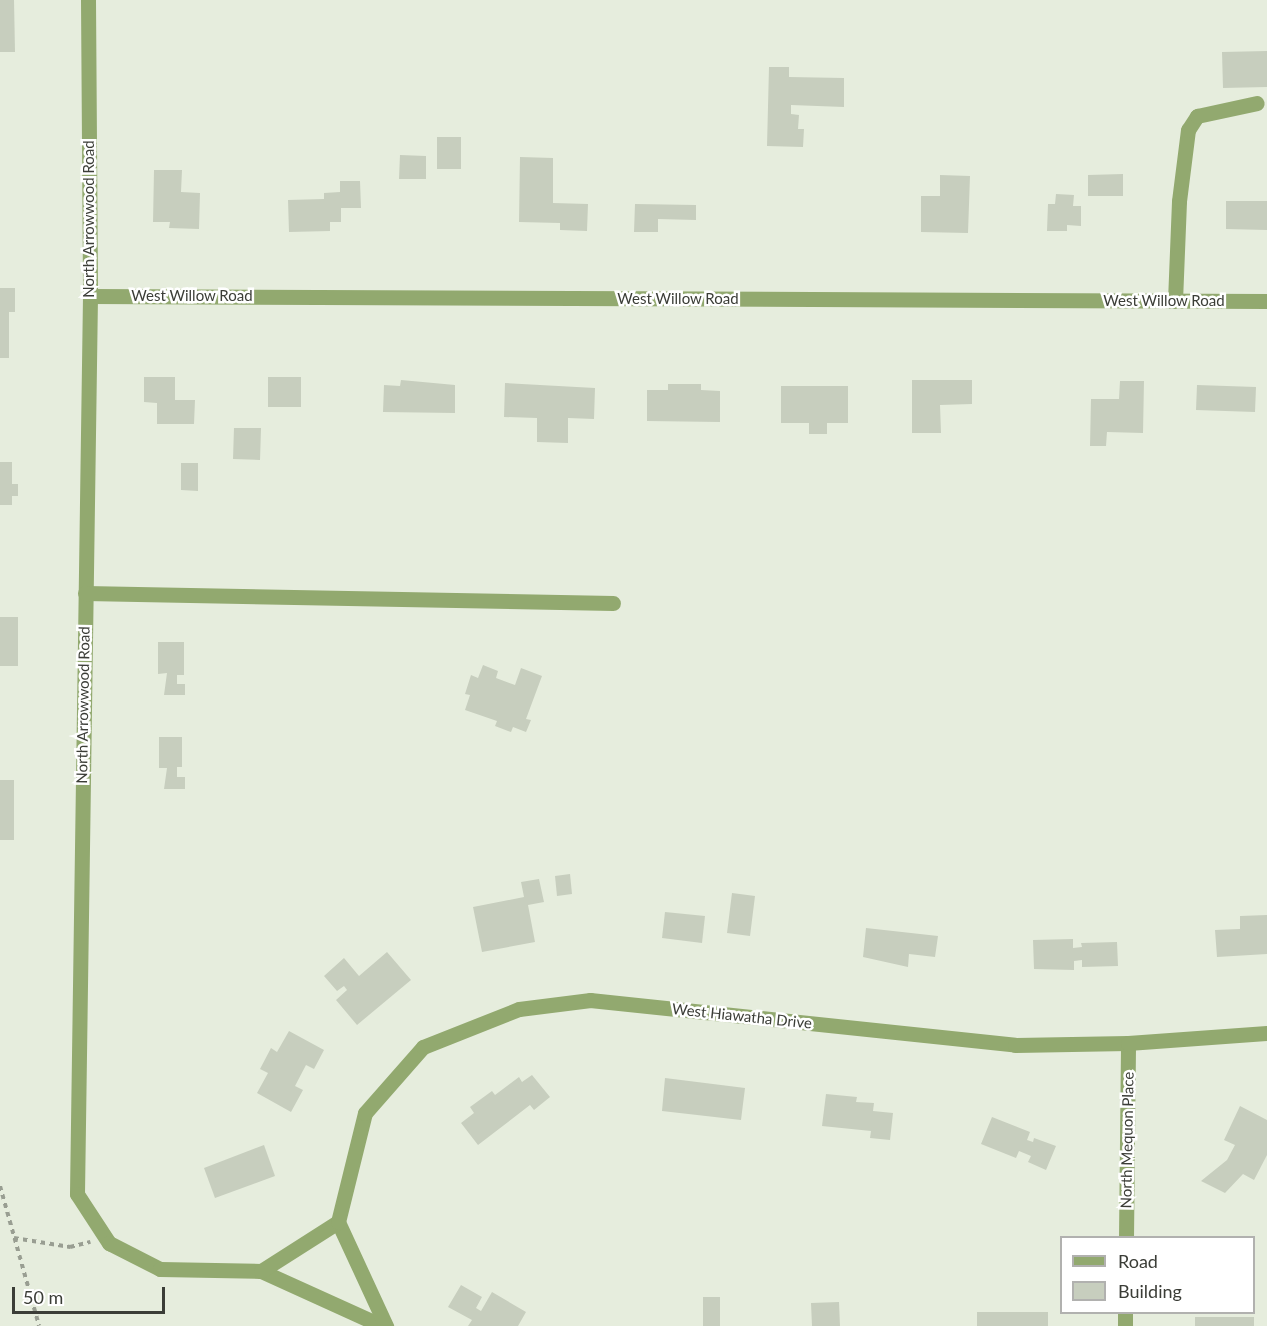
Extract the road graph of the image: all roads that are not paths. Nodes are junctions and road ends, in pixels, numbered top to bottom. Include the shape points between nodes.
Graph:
1 (88, 0) edge
2 (1257, 103) dead end
3 (90, 296) junction
4 (1175, 301) junction
5 (1267, 301) edge
6 (85, 593) junction
7 (613, 603) dead end
8 (1267, 1032) edge
9 (1128, 1043) junction
10 (338, 1222) junction
11 (1126, 1236) edge
12 (261, 1271) junction
13 (384, 1326) edge

1 - 3 street, North Arrowwood Road
2 - 4 street via 1197,116 1188,130 1179,201
3 - 4 street, West Willow Road
3 - 6 street, North Arrowwood Road
4 - 5 street, West Willow Road
6 - 7 street
6 - 12 street, North Arrowwood Road via 77,1194 109,1244 160,1269
8 - 9 street, West Hiawatha Drive
9 - 10 street, West Hiawatha Drive via 1015,1045 590,1000 519,1009 423,1047 365,1113
9 - 11 street, North Mequon Place
10 - 12 street
10 - 13 street
12 - 13 street

